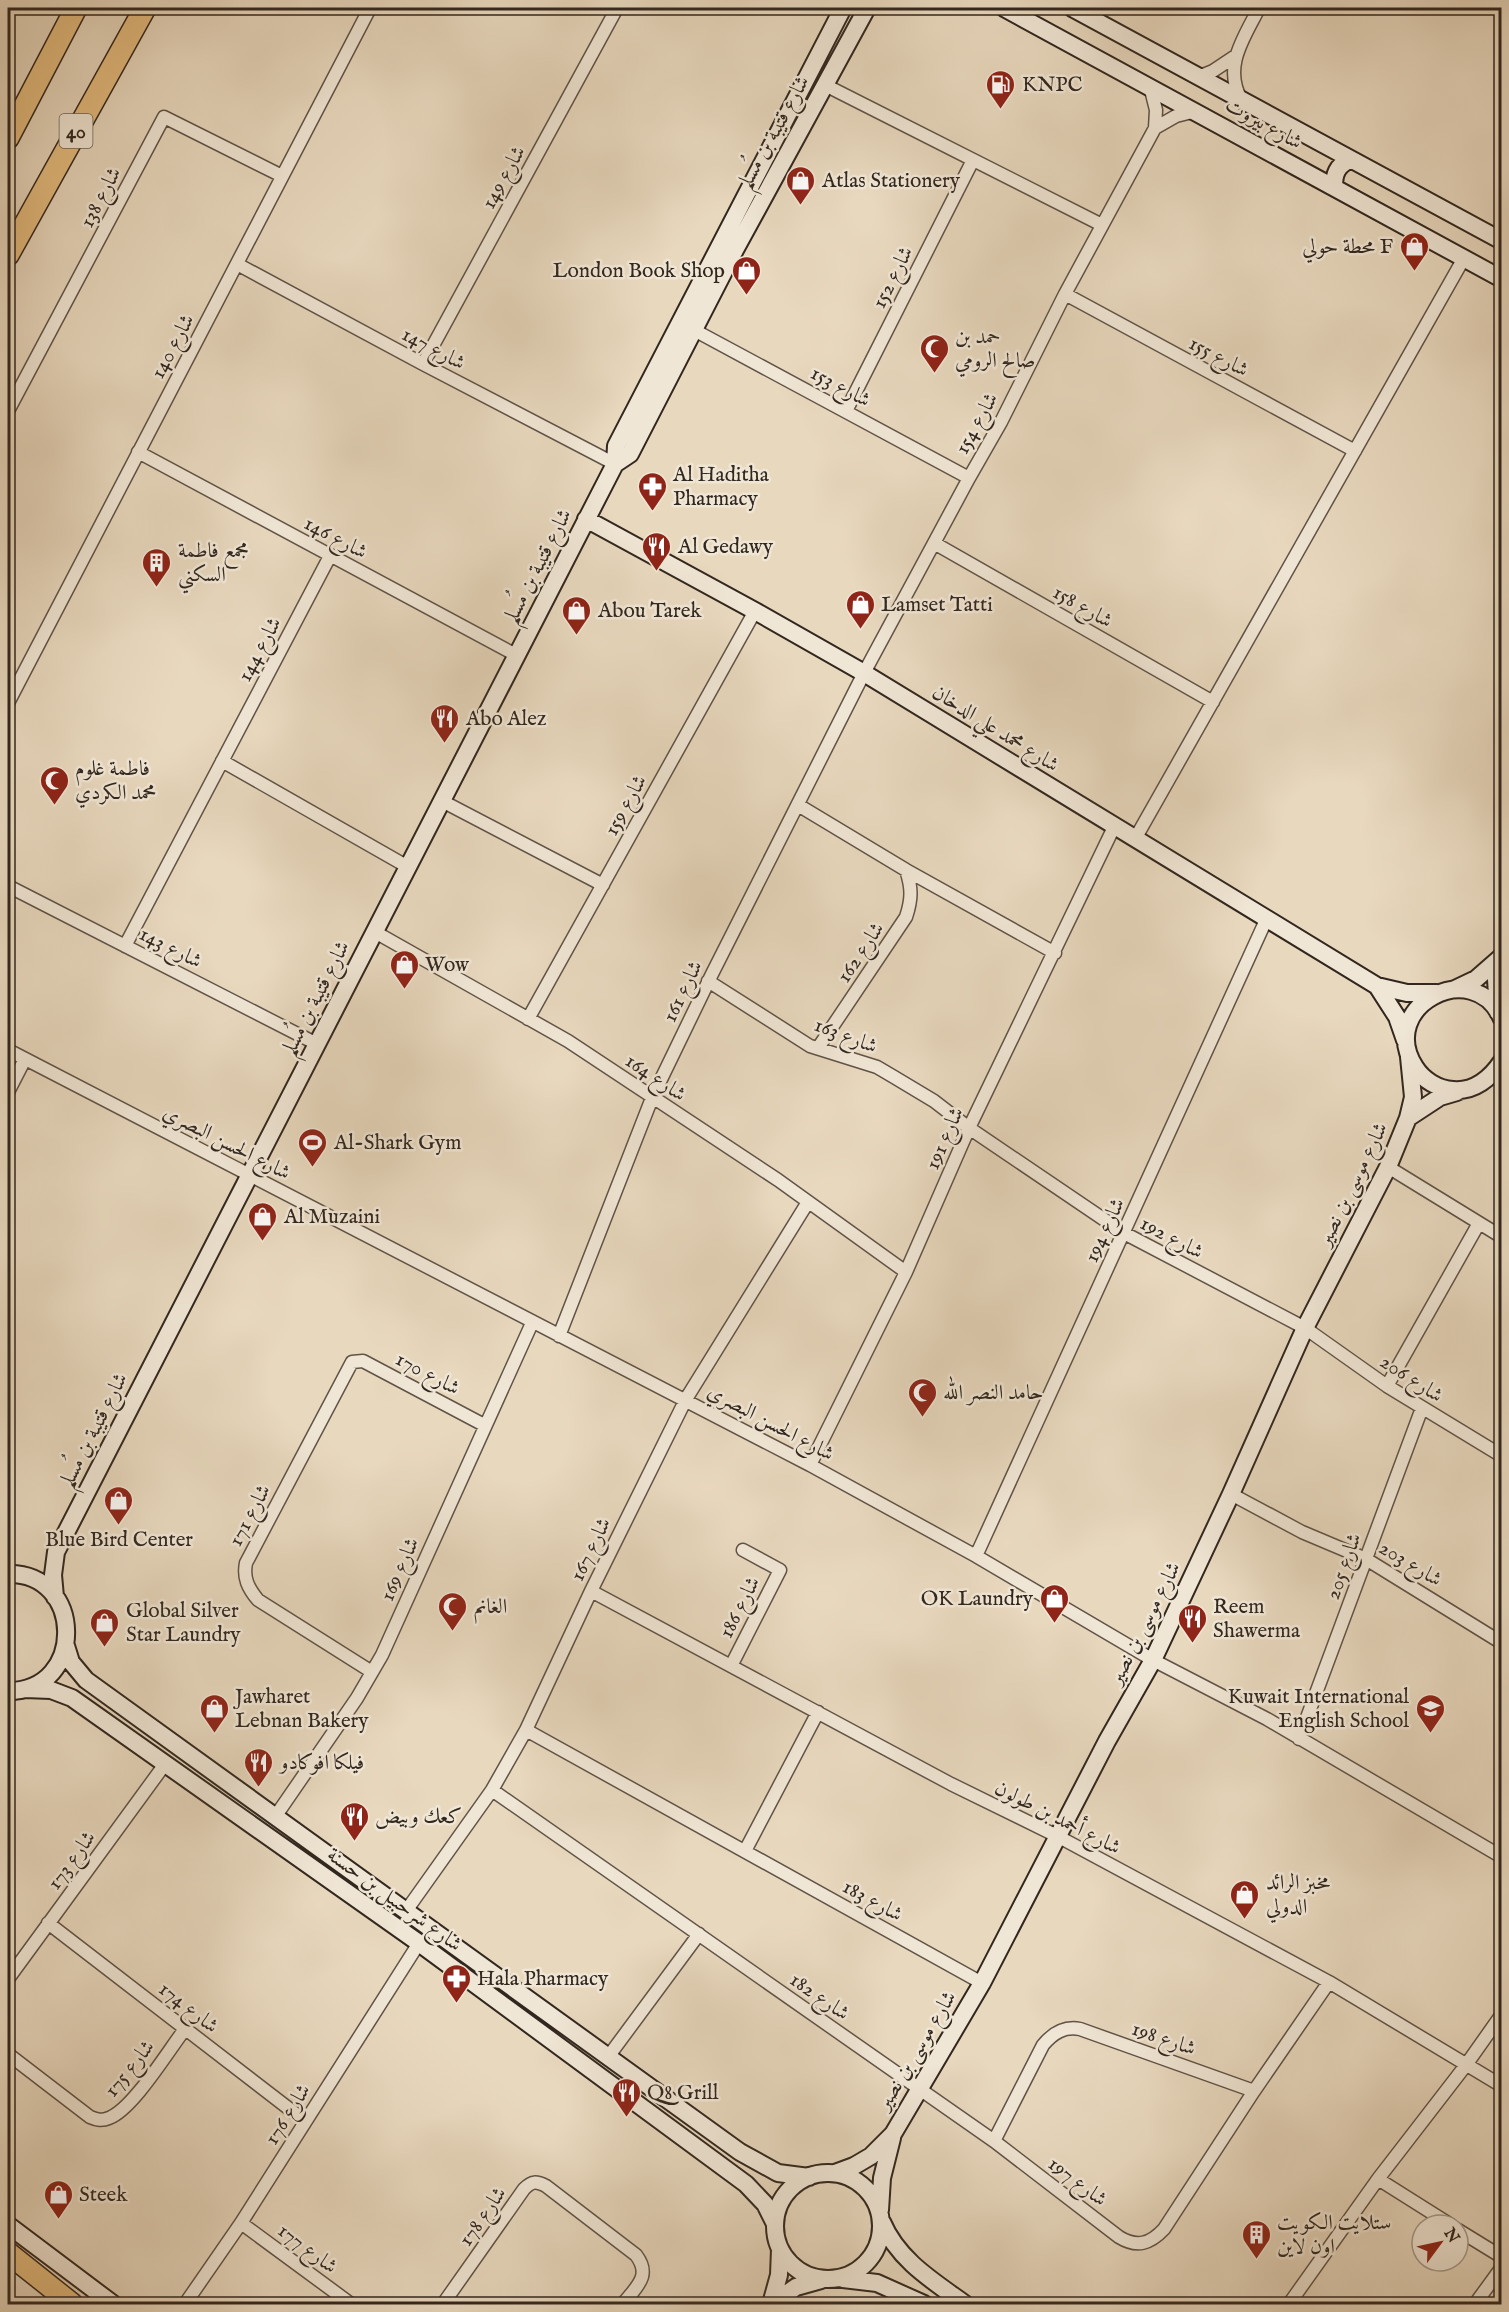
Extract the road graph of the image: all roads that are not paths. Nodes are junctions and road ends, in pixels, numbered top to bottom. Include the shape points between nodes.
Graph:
1 (76, 8) edge
2 (145, 8) edge
3 (370, 8) edge
4 (617, 8) edge
5 (843, 8) edge
6 (867, 8) edge
7 (1004, 8) edge
8 (1072, 8) edge
9 (1259, 8) edge
10 (1234, 57) junction
11 (1198, 77) junction
12 (825, 85) junction
13 (1150, 86) junction
14 (1242, 101) junction
15 (1196, 111) junction
16 (1155, 128) junction
17 (8, 138) edge
18 (973, 160) junction
19 (1349, 160) junction
20 (282, 176) junction
21 (1334, 187) junction
22 (1102, 225) junction
23 (1502, 242) edge
24 (8, 255) edge
25 (1464, 258) junction
26 (237, 264) junction
27 (1496, 274) edge
28 (1065, 294) junction
29 (694, 330) junction
30 (423, 364) junction
31 (8, 411) edge
32 (846, 411) junction
33 (1355, 452) junction
34 (138, 453) junction
35 (615, 464) junction
36 (969, 477) junction
37 (586, 519) junction
38 (934, 543) junction
39 (330, 556) junction
40 (755, 611) junction
41 (516, 656) junction
42 (864, 673) junction
43 (13, 680) edge
44 (1213, 702) junction
45 (8, 703) edge
46 (222, 761) junction
47 (442, 801) junction
48 (798, 805) junction
49 (1114, 826) junction
50 (1135, 839) junction
51 (408, 867) junction
52 (906, 870) junction
53 (603, 885) junction
54 (8, 886) edge
55 (1266, 920) junction
56 (375, 932) junction
57 (125, 946) junction
58 (1054, 953) junction
59 (1501, 956) edge
60 (708, 981) junction
61 (1377, 986) junction
62 (1454, 989) junction
63 (1437, 993) junction
64 (1500, 1016) edge
65 (528, 1018) junction
66 (317, 1044) junction
67 (818, 1048) junction
68 (8, 1050) edge
69 (1408, 1050) junction
70 (25, 1059) junction
71 (1502, 1061) edge
72 (1502, 1083) edge
73 (1475, 1086) junction
74 (8, 1092) edge
75 (652, 1098) junction
76 (1408, 1118) junction
77 (969, 1128) junction
78 (1388, 1167) junction
79 (250, 1175) junction
80 (808, 1202) junction
81 (1479, 1223) junction
82 (1124, 1233) junction
83 (1502, 1237) edge
84 (906, 1272) junction
85 (532, 1323) junction
86 (1305, 1329) junction
87 (559, 1336) junction
88 (352, 1362) joint
89 (1387, 1386) junction
90 (686, 1399) junction
91 (1422, 1408) junction
92 (484, 1425) junction
93 (1501, 1453) edge
94 (810, 1465) junction
95 (1231, 1494) junction
96 (743, 1550) dead end
97 (56, 1552) junction
98 (976, 1556) junction
99 (1366, 1558) junction
100 (8, 1574) edge
101 (27, 1577) junction
102 (591, 1591) junction
103 (55, 1598) junction
104 (1502, 1643) edge
105 (66, 1646) junction
106 (1153, 1660) junction
107 (731, 1666) junction
108 (372, 1672) junction
109 (25, 1689) junction
110 (8, 1692) edge
111 (818, 1712) junction
112 (526, 1730) junction
113 (1299, 1738) junction
114 (165, 1764) junction
115 (492, 1790) junction
116 (275, 1817) junction
117 (1059, 1838) junction
118 (745, 1851) junction
119 (1502, 1857) edge
120 (406, 1911) junction
121 (48, 1923) junction
122 (699, 1934) junction
123 (418, 1943) junction
124 (8, 1979) edge
125 (1329, 1982) junction
126 (982, 1983) junction
127 (1502, 2014) edge
128 (185, 2029) junction
129 (8, 2055) edge
130 (608, 2057) junction
131 (1466, 2065) junction
132 (1502, 2086) edge
133 (919, 2090) junction
134 (1254, 2091) junction
135 (305, 2121) junction
136 (893, 2134) junction
137 (994, 2141) junction
138 (835, 2173) junction
139 (809, 2176) junction
140 (1378, 2179) junction
141 (1432, 2213) edge
142 (880, 2216) junction
143 (241, 2223) junction
144 (775, 2224) junction
145 (8, 2225) edge
146 (1470, 2237) edge
147 (780, 2249) junction
148 (8, 2253) edge
149 (1502, 2257) edge
150 (1502, 2267) edge
151 (8, 2269) edge
152 (834, 2279) junction
153 (57, 2304) edge
154 (72, 2304) edge
155 (113, 2304) edge
156 (186, 2304) edge
157 (351, 2304) edge
158 (443, 2304) edge
159 (623, 2304) edge
160 (771, 2304) edge
161 (924, 2304) edge
162 (965, 2304) edge
163 (1289, 2304) edge
164 (1475, 2304) edge

1 - 17 highway
2 - 24 highway, 40
3 - 20 street, شارع 140
4 - 30 street, شارع 149
5 - 35 street, شارع قتيبة بن مُسلم via 616,446
6 - 12 street, شارع قتيبة بن مُسلم
7 - 13 street, شارع بيروت
8 - 11 street, شارع بيروت
9 - 10 street
10 - 11 street
10 - 14 street via 1235,88
11 - 14 street, شارع بيروت
12 - 18 street
12 - 29 street, شارع قتيبة بن مُسلم
13 - 15 street, شارع بيروت
13 - 16 street via 1156,110
14 - 19 street, شارع بيروت
15 - 16 street via 1176,116
15 - 21 street, شارع بيروت
16 - 22 street, شارع 154
18 - 22 street
18 - 32 street, شارع 152
19 - 21 street via 1336,170
19 - 23 street, شارع بيروت
20 - 26 street, شارع 140
20 - 31 street, شارع 138 via 164,117
21 - 25 street, شارع بيروت
22 - 28 street, شارع 154
25 - 27 street, شارع بيروت
25 - 33 street
26 - 30 street, شارع 147
26 - 34 street, شارع 140
28 - 33 street, شارع 155
28 - 36 street, شارع 154
29 - 32 street, شارع 153
29 - 35 street, شارع قتيبة بن مُسلم via 630,454
30 - 35 street, شارع 147
32 - 36 street, شارع 153
33 - 44 street
34 - 39 street, شارع 146
34 - 43 street, شارع 140
35 - 37 street, شارع قتيبة بن مُسلم
36 - 38 street, شارع 154
37 - 40 street, شارع محمد علي الدخان
37 - 41 street, شارع قتيبة بن مُسلم
38 - 42 street, شارع 154
38 - 44 street, شارع 158
39 - 41 street, شارع 146
39 - 46 street, شارع 144
40 - 42 street, شارع محمد علي الدخان
40 - 53 street, شارع 159
41 - 47 street, شارع قتيبة بن مُسلم
42 - 48 street, شارع 161
42 - 49 street, شارع محمد علي الدخان
43 - 45 street, شارع 140
44 - 50 street
46 - 51 street
46 - 57 street, شارع 144
47 - 51 street, شارع قتيبة بن مُسلم
47 - 53 street
48 - 52 street
48 - 60 street, شارع 161
49 - 50 street, شارع محمد علي الدخان
49 - 58 street, شارع 191
50 - 55 street, شارع محمد علي الدخان
51 - 56 street, شارع قتيبة بن مُسلم
52 - 58 street
52 - 67 street, شارع 162 via 912,887 906,917
53 - 65 street, شارع 159
54 - 57 street, شارع 143
55 - 61 street, شارع محمد علي الدخان
55 - 82 street, شارع 194
56 - 65 street, شارع 164
56 - 66 street, شارع قتيبة بن مُسلم
57 - 66 street, شارع 143
58 - 77 street, شارع 191
59 - 62 street via 1476,979
59 - 64 street via 1495,987
60 - 67 street, شارع 163
60 - 75 street, شارع 161
61 - 63 street, شارع محمد علي الدخان via 1418,994
61 - 69 street, شارع محمد علي الدخان via 1398,1017
62 - 63 street
62 - 64 street via 1486,999
63 - 69 street via 1414,1013 1407,1027
65 - 75 street, شارع 164
66 - 79 street, شارع قتيبة بن مُسلم
67 - 77 street, شارع 163 via 877,1067 934,1101
68 - 70 street, شارع الحسن البصري
69 - 73 street via 1416,1070 1426,1080 1454,1090
69 - 76 street, شارع موسى بن نصير via 1413,1085
70 - 74 street
70 - 79 street, شارع الحسن البصري
71 - 73 street via 1494,1073
72 - 73 street
73 - 76 street, شارع موسى بن نصير via 1440,1097
75 - 80 street, شارع 164
75 - 87 street, شارع 161
76 - 78 street, شارع موسى بن نصير
77 - 82 street, شارع 192
77 - 84 street, شارع 191
78 - 81 street
78 - 86 street, شارع موسى بن نصير
79 - 85 street, شارع الحسن البصري
79 - 97 street, شارع قتيبة بن مُسلم
80 - 84 street, شارع 164
80 - 90 street, شارع 167
81 - 83 street
81 - 89 street
82 - 86 street, شارع 192
82 - 98 street, شارع 194
84 - 94 street, شارع 191
85 - 87 street, شارع الحسن البصري
85 - 92 street, شارع 169
86 - 89 street, شارع 206
86 - 95 street, شارع موسى بن نصير
87 - 90 street, شارع الحسن البصري
88 - 92 street, شارع 170 via 363,1361
88 - 108 street, شارع 171 via 244,1572 258,1600
89 - 91 street, شارع 206
90 - 94 street, شارع الحسن البصري
90 - 102 street, شارع 167
91 - 93 street, شارع 206
91 - 99 street, شارع 205
92 - 108 street, شارع 169
94 - 98 street, شارع الحسن البصري
95 - 99 street, شارع 203 via 1302,1532
95 - 106 street, شارع موسى بن نصير
96 - 107 street, شارع 186 via 780,1570
97 - 101 street, شارع قتيبة بن مُسلم
97 - 103 street, شارع قتيبة بن مُسلم
98 - 106 street, شارع الحسن البصري
99 - 104 street, شارع 203
99 - 113 street, شارع 205
100 - 101 street
101 - 103 street
102 - 107 street, شارع أحمد بن طولون
102 - 112 street, شارع 167
103 - 105 street via 67,1626
105 - 109 street via 51,1673
105 - 116 street, شارع شرحبيل بن حسنة via 71,1662 86,1680
106 - 113 street, شارع الحسن البصري
106 - 117 street, شارع موسى بن نصير
107 - 111 street, شارع أحمد بن طولون
108 - 116 street, شارع 169
109 - 110 street
109 - 114 street, شارع شرحبيل بن حسنة via 66,1694
111 - 117 street, شارع أحمد بن طولون
111 - 118 street
112 - 115 street, شارع 167
112 - 118 street, شارع 183
113 - 119 street, شارع الحسن البصري
114 - 121 street, شارع 173
114 - 123 street, شارع شرحبيل بن حسنة
115 - 120 street, شارع 167
115 - 122 street, شارع 182
116 - 120 street, شارع شرحبيل بن حسنة
117 - 125 street, شارع أحمد بن طولون
117 - 126 street, شارع موسى بن نصير
118 - 126 street, شارع 183
120 - 130 street, شارع شرحبيل بن حسنة
121 - 124 street, شارع 173
121 - 128 street, شارع 174
122 - 130 street
122 - 133 street, شارع 182
123 - 135 street, شارع 176
123 - 144 street, شارع شرحبيل بن حسنة via 746,2184 765,2204
125 - 131 street, شارع أحمد بن طولون
125 - 134 street
126 - 133 street, شارع موسى بن نصير
127 - 131 street
128 - 129 street, شارع 175 via 133,2098 116,2115 102,2120 90,2117
128 - 135 street, شارع 174
130 - 139 street, شارع شرحبيل بن حسنة via 751,2160 778,2173
131 - 132 street, شارع أحمد بن طولون
131 - 140 street
133 - 136 street, شارع موسى بن نصير
133 - 137 street, شارع 197
134 - 137 street, شارع 198 via 1080,2029 1061,2030 1038,2053
134 - 137 street, شارع 197 via 1164,2229 1141,2244 1119,2237
135 - 143 street, شارع 176
136 - 138 street, شارع موسى بن نصير via 871,2156
136 - 142 street, شارع موسى بن نصير via 882,2178
138 - 139 street
138 - 142 street via 859,2183 871,2196
139 - 144 street via 788,2192 778,2206
140 - 141 street
140 - 163 street
142 - 152 street via 880,2238 874,2254 855,2272
142 - 162 street via 906,2259
143 - 156 street, شارع 176
143 - 157 street, شارع 177
144 - 147 street
145 - 155 street
146 - 149 street
147 - 152 street via 797,2270 813,2277
147 - 160 street via 779,2275
148 - 154 highway
150 - 164 street
151 - 153 highway
152 - 160 street via 796,2287
152 - 161 street via 877,2283
158 - 159 street, شارع 178 via 532,2182 546,2186 636,2255 644,2271

